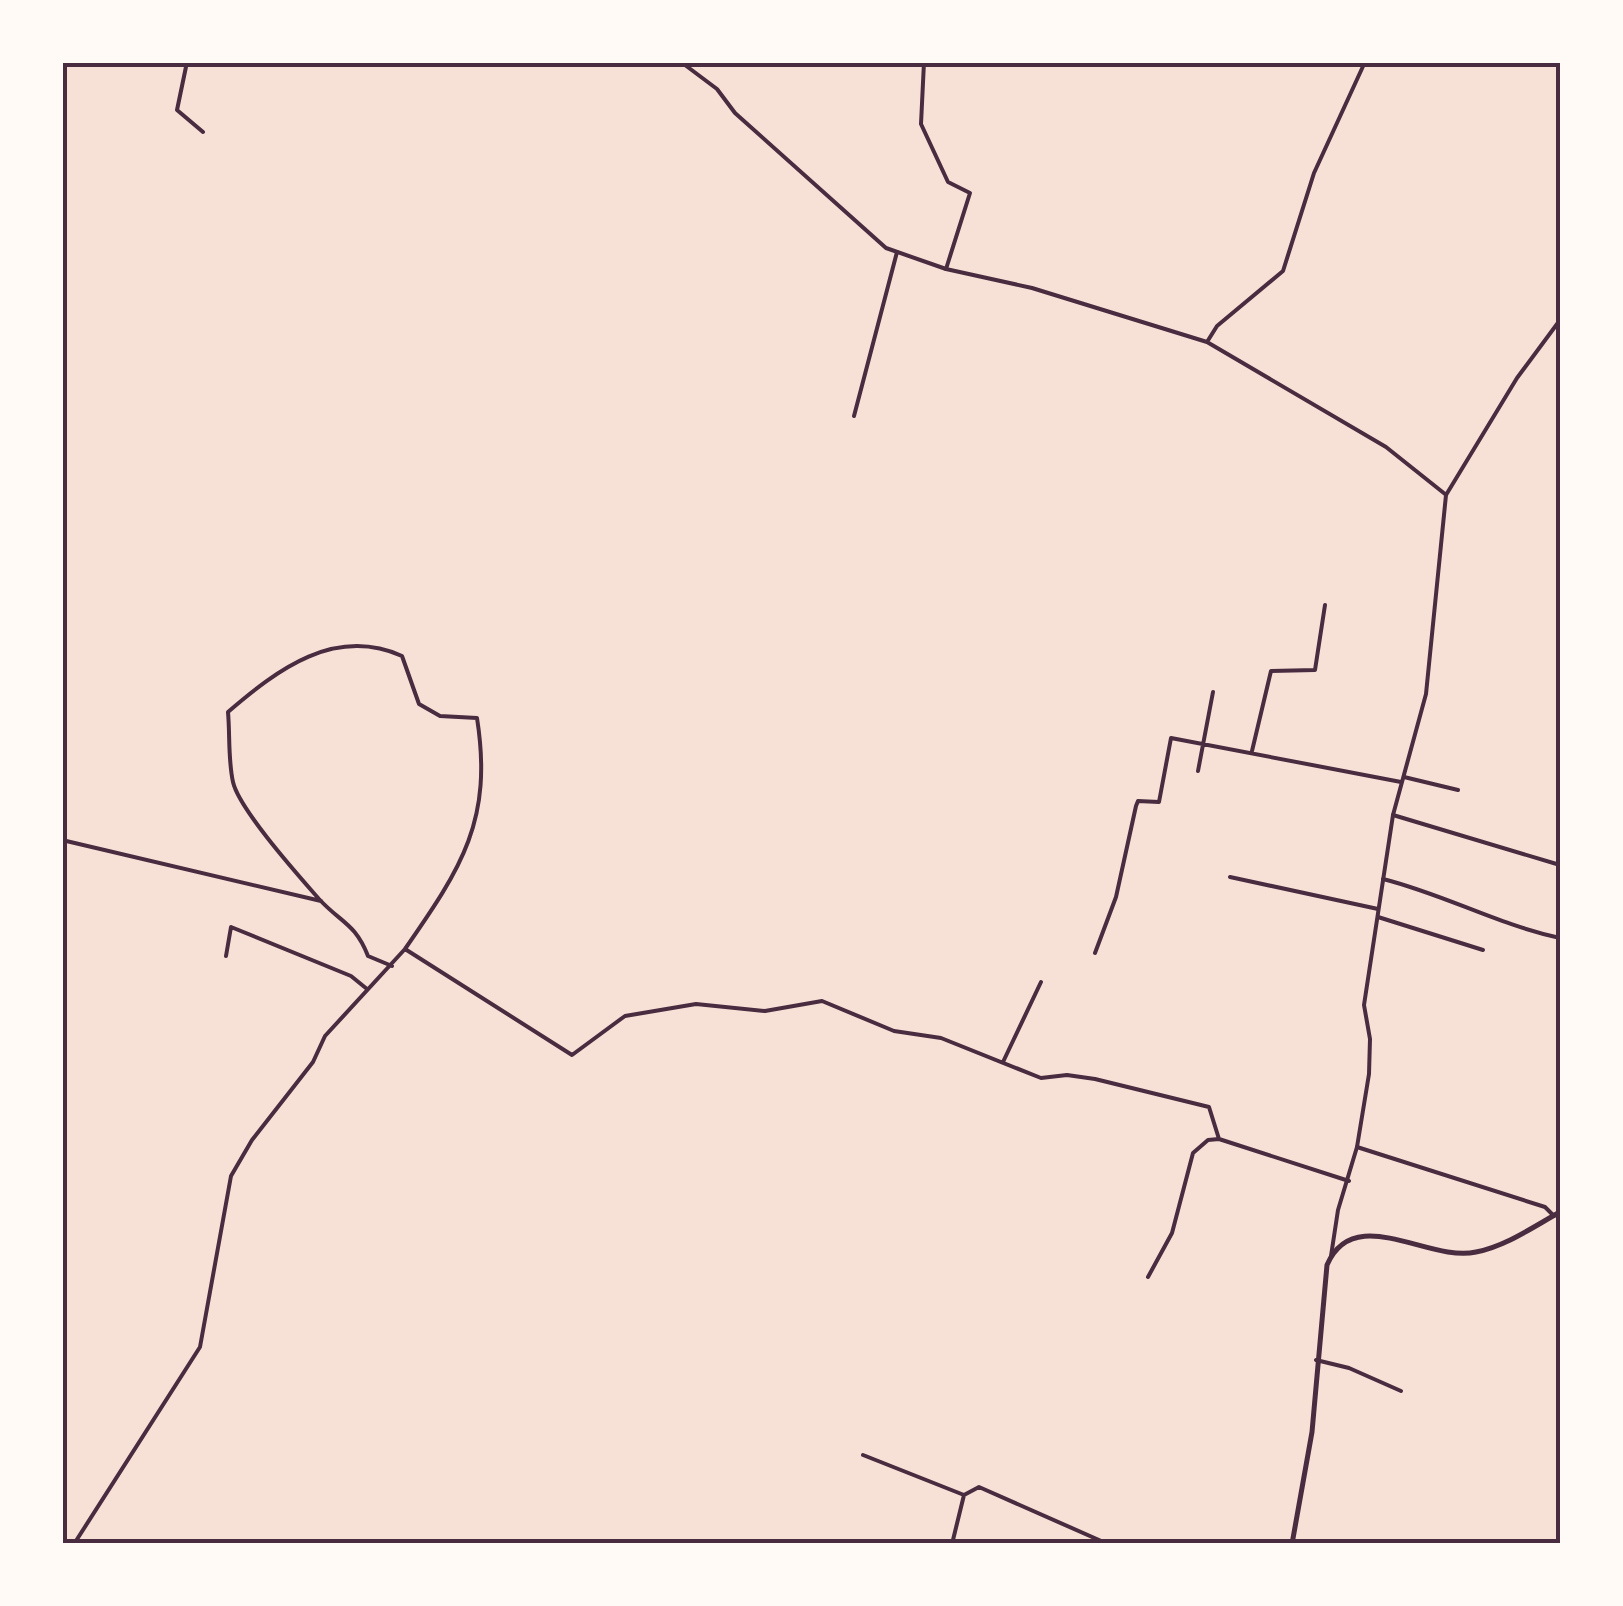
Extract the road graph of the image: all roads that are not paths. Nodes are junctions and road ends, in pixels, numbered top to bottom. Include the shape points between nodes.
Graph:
1 (187, 62) edge
2 (681, 62) edge
3 (924, 62) edge
4 (1364, 62) edge
5 (203, 132) dead end
6 (897, 252) junction
7 (946, 269) junction
8 (1560, 320) edge
9 (1207, 342) junction
10 (854, 416) dead end
11 (1446, 495) junction
12 (1325, 605) dead end
13 (1213, 692) dead end
14 (1202, 741) junction
15 (1252, 752) junction
16 (1198, 770) dead end
17 (1403, 779) junction
18 (1458, 790) dead end
19 (1392, 815) junction
20 (62, 840) edge
21 (1560, 866) edge
22 (1230, 877) dead end
23 (1382, 880) junction
24 (321, 901) junction
25 (1378, 909) junction
26 (1377, 917) junction
27 (1560, 938) edge
28 (405, 949) junction
29 (1484, 950) dead end
30 (1095, 953) dead end
31 (226, 956) dead end
32 (393, 966) junction
33 (1041, 982) dead end
34 (367, 989) junction
35 (1004, 1062) junction
36 (1220, 1139) junction
37 (1357, 1147) junction
38 (1349, 1181) junction
39 (1557, 1214) edge
40 (1331, 1256) junction
41 (1148, 1277) dead end
42 (1316, 1360) junction
43 (1401, 1391) dead end
44 (863, 1455) dead end
45 (964, 1495) junction
46 (74, 1544) edge
47 (952, 1544) edge
48 (1108, 1544) edge
49 (1292, 1544) edge

1 - 5 street via 177,110
2 - 6 street via 834,205
3 - 7 street via 921,124 948,182 970,193
4 - 9 street via 1314,173 1283,271
6 - 7 street
6 - 10 street
7 - 9 street
8 - 11 street
9 - 11 street via 1386,447
11 - 17 street via 1426,694
12 - 15 street via 1315,670 1271,670
13 - 14 street
14 - 15 street
14 - 16 street
14 - 30 street via 1171,738 1158,802 1138,802
15 - 17 street
17 - 18 street
17 - 19 street
19 - 21 street
19 - 23 street
20 - 24 street
22 - 25 street
23 - 25 street
23 - 27 street via 1508,927
24 - 28 street via 277,844 264,838 233,784 228,712 272,674 314,653 380,646 402,656 419,704 440,716 477,718 484,768 476,831
24 - 32 street via 358,930 368,956
25 - 26 street
26 - 29 street
26 - 37 street via 1364,1004 1369,1074
28 - 32 street
28 - 35 street via 572,1055 626,1016 696,1004 764,1011 822,1001
31 - 34 street via 231,926 351,976
32 - 34 street
33 - 35 street
34 - 46 street via 325,1036 231,1176 200,1346
35 - 36 street via 1042,1078 1095,1079 1210,1107
36 - 38 street
36 - 41 street via 1193,1153 1172,1233
37 - 38 street
37 - 39 street
38 - 40 street
39 - 40 main road via 1476,1252 1456,1254 1380,1236 1351,1238
40 - 42 main road
42 - 43 street
42 - 49 main road via 1312,1432
44 - 45 street
45 - 47 street
45 - 48 street via 979,1487

